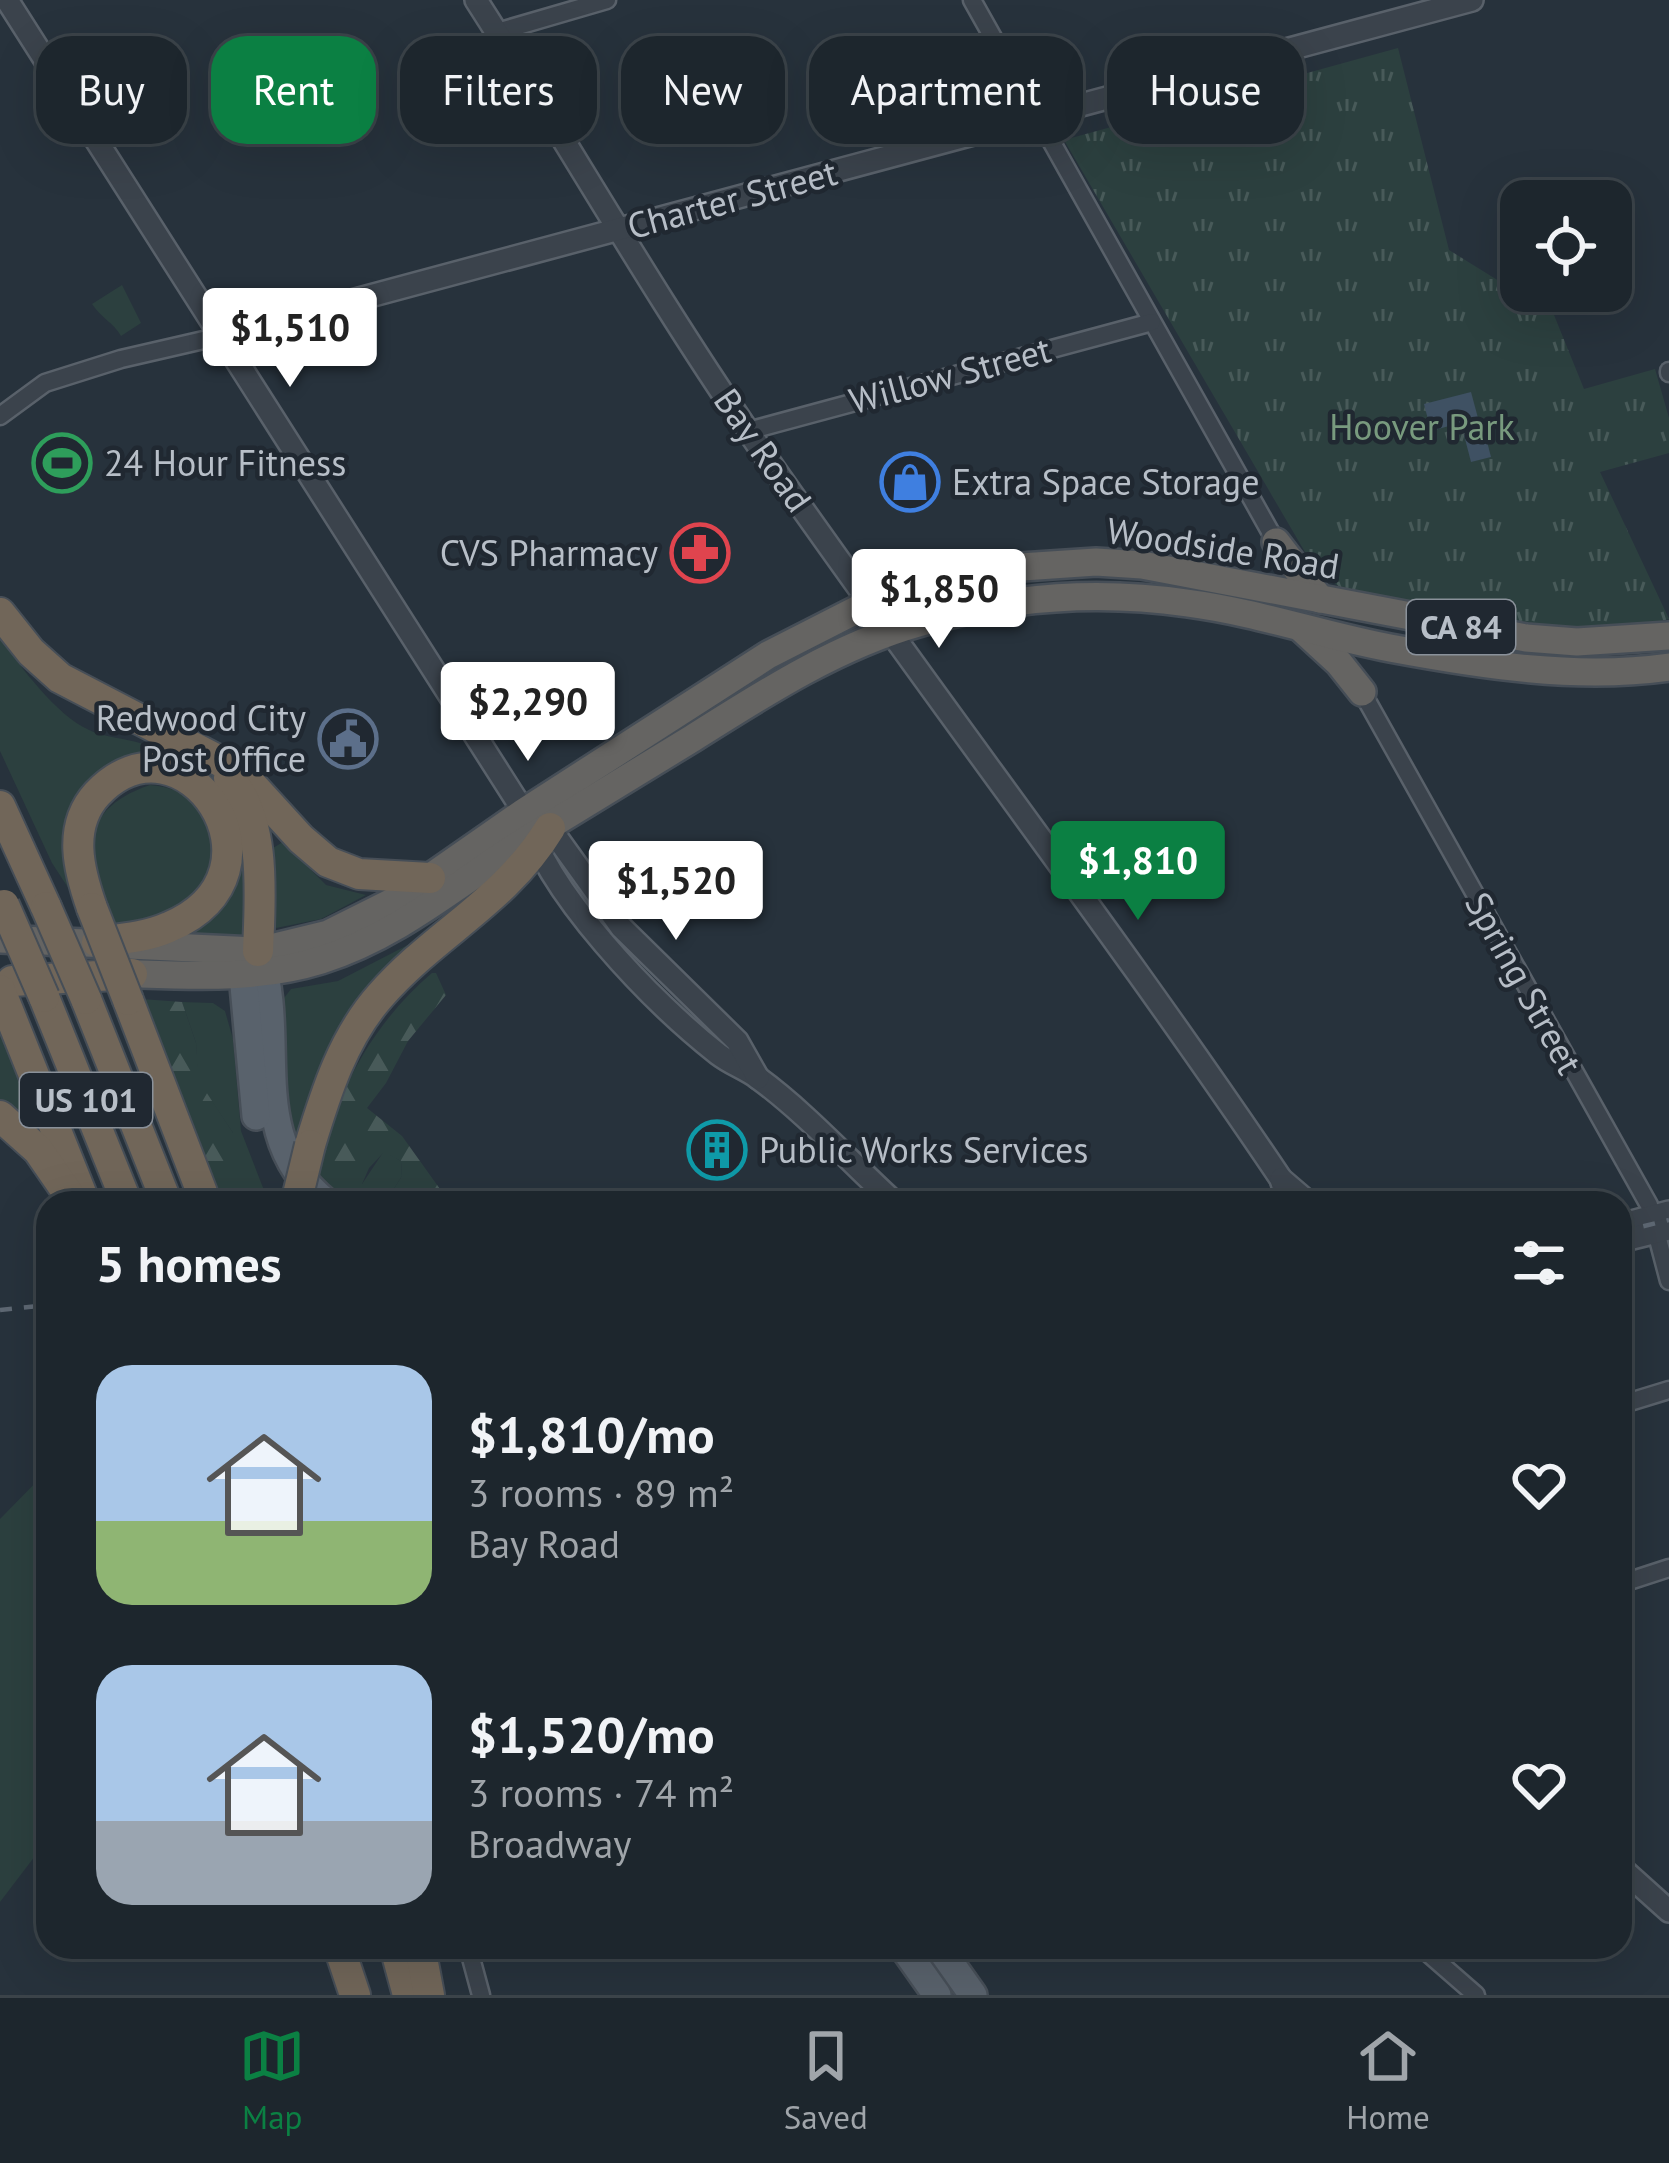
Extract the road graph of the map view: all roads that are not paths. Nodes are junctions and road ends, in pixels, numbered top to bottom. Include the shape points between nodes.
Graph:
1 (8, 0) edge
2 (476, 0) edge
3 (607, 0) edge
4 (972, 0) edge
5 (1472, 0) edge
6 (497, 32) junction
7 (992, 36) edge
8 (1083, 104) edge
9 (934, 144) edge
10 (1053, 144) edge
11 (619, 230) junction
12 (1152, 322) junction
13 (221, 336) junction
14 (0, 416) edge
15 (748, 431) junction
16 (1276, 542) junction
17 (1255, 586) junction
18 (1320, 599) junction
19 (870, 603) junction
20 (0, 613) edge
21 (1298, 626) junction
22 (890, 632) junction
23 (1669, 636) edge
24 (1389, 648) junction
25 (1669, 667) edge
26 (1362, 692) junction
27 (209, 755) junction
28 (0, 806) edge
29 (536, 831) junction
30 (430, 878) junction
31 (2, 901) edge
32 (0, 939) edge
33 (97, 942) junction
34 (256, 966) junction
35 (1, 984) edge
36 (130, 987) junction
37 (0, 1116) edge
38 (1282, 1179) junction
39 (65, 1191) edge
40 (80, 1191) edge
41 (122, 1191) edge
42 (162, 1191) edge
43 (202, 1191) edge
44 (288, 1191) edge
45 (300, 1191) edge
46 (315, 1191) edge
47 (882, 1191) edge
48 (1285, 1191) edge
49 (1296, 1191) edge
50 (1661, 1222) edge
51 (1632, 1235) edge
52 (1669, 1281) edge
53 (1669, 1390) edge
54 (1632, 1401) edge
55 (1669, 1568) edge
56 (1632, 1580) edge
57 (1632, 1878) edge
58 (1669, 1911) edge
59 (343, 1959) edge
60 (360, 1959) edge
61 (398, 1959) edge
62 (423, 1959) edge
63 (474, 1959) edge
64 (912, 1959) edge
65 (948, 1959) edge
66 (1434, 1959) edge
67 (355, 1995) edge
68 (370, 1995) edge
69 (408, 1995) edge
70 (430, 1995) edge
71 (481, 1995) edge
72 (937, 1995) edge
73 (973, 1995) edge
74 (1475, 1995) edge

1 - 13 street
2 - 6 street, Bay Road
3 - 6 street
4 - 7 street
5 - 8 street, Charter Street
6 - 11 street, Bay Road
9 - 11 street, Charter Street
10 - 12 street
11 - 13 street, Charter Street
11 - 15 street, Bay Road
12 - 15 street, Willow Street
12 - 16 street
13 - 14 street, Charter Street via 45,383
13 - 29 street
15 - 19 street, Bay Road
16 - 17 highway via 1272,568
16 - 18 highway
17 - 18 highway, Woodside Road / CA 84
17 - 19 highway, Woodside Road / CA 84 via 1096,562 1007,568
18 - 23 highway, Woodside Road / CA 84 via 1526,638
19 - 22 street, Bay Road
19 - 29 highway, Woodside Road / CA 84 via 768,655
20 - 27 highway via 60,678
21 - 22 highway, Woodside Road / CA 84 via 1192,603 1084,597 974,608
21 - 24 highway, Woodside Road / CA 84
21 - 26 highway
22 - 29 highway, Woodside Road / CA 84 via 775,688
22 - 38 street, Bay Road
24 - 25 highway, Woodside Road / CA 84 via 1547,671
24 - 26 highway via 1365,669
26 - 50 street, Spring Street
27 - 30 highway via 239,771 328,862 359,874
27 - 34 highway via 237,787 251,824 260,888
28 - 42 highway, US 101, bridge
29 - 30 highway, Woodside Road / CA 84
29 - 34 highway, Woodside Road / CA 84 via 383,934 316,962
29 - 45 highway, bridge via 515,878 370,1007 340,1058
29 - 47 street via 582,914 626,966
30 - 34 highway, Woodside Road
31 - 41 highway, US 101, bridge
32 - 33 highway, Woodside Road
33 - 34 highway, Woodside Road
33 - 36 highway, bridge via 138,937 170,927 214,891 229,838 202,788 173,772 141,770 113,781 81,824 77,855 92,908
34 - 36 highway, Woodside Road / CA 84
34 - 44 main road via 261,1141
34 - 46 main road via 279,1135 292,1167
35 - 36 highway
35 - 40 highway
36 - 43 highway
37 - 39 highway via 38,1150
38 - 48 street, Bay Road
38 - 49 street, Bay Road
50 - 51 street
50 - 52 street, Spring Street
53 - 54 street
55 - 56 street
57 - 58 street
59 - 67 highway
60 - 68 highway
61 - 69 highway
62 - 70 highway
63 - 71 street
64 - 72 main road
65 - 73 main road
66 - 74 street

